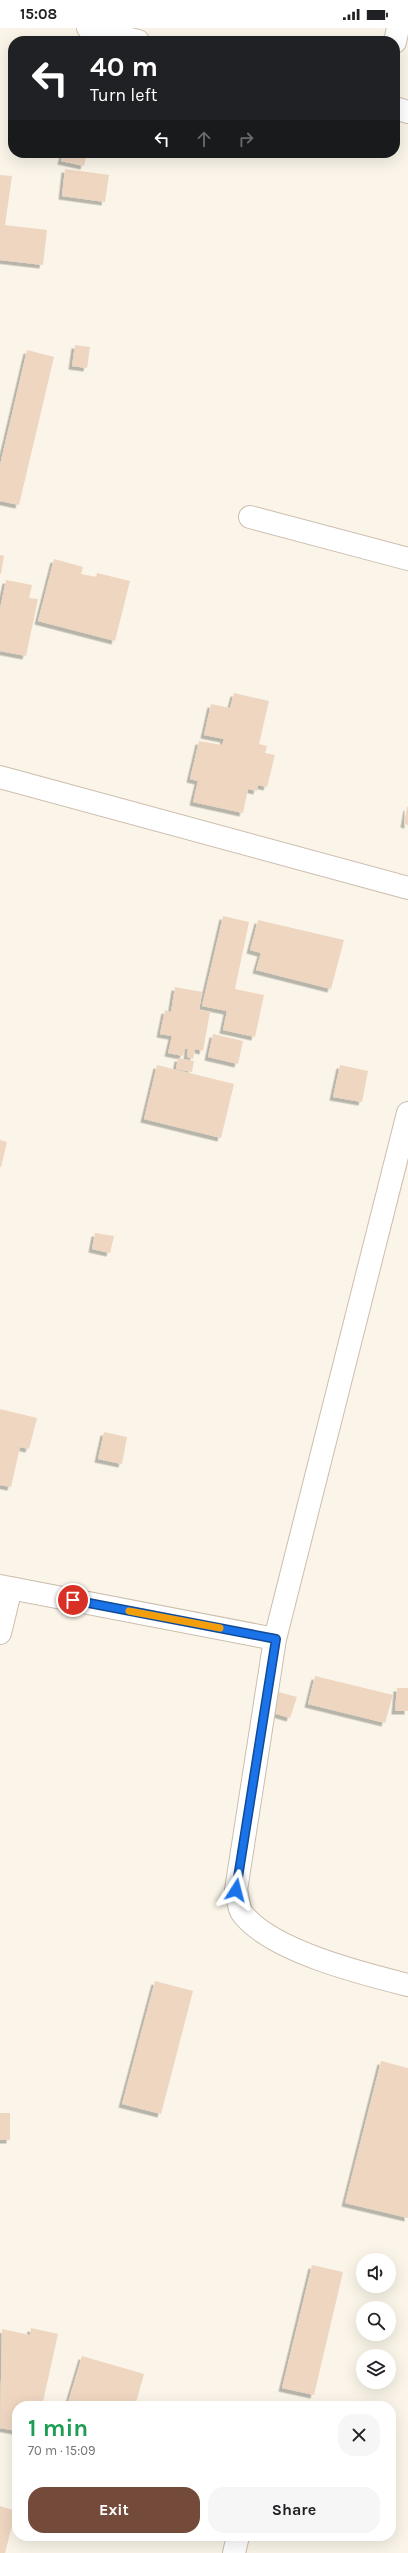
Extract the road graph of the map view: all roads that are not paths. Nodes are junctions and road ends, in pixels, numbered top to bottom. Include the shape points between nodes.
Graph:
1 (88, 28) edge
2 (119, 36) edge
3 (250, 517) dead end
4 (408, 559) edge
5 (0, 777) edge
6 (408, 888) edge
7 (408, 1114) edge
8 (6, 1587) edge
9 (0, 1633) edge
10 (276, 1639) junction
11 (408, 1985) edge
12 (237, 2541) edge
13 (234, 2553) edge

1 - 2 street
3 - 4 street
5 - 6 street
7 - 10 street
8 - 9 street
8 - 10 street
10 - 11 street via 236,1890 242,1913 267,1935 333,1966
12 - 13 street

